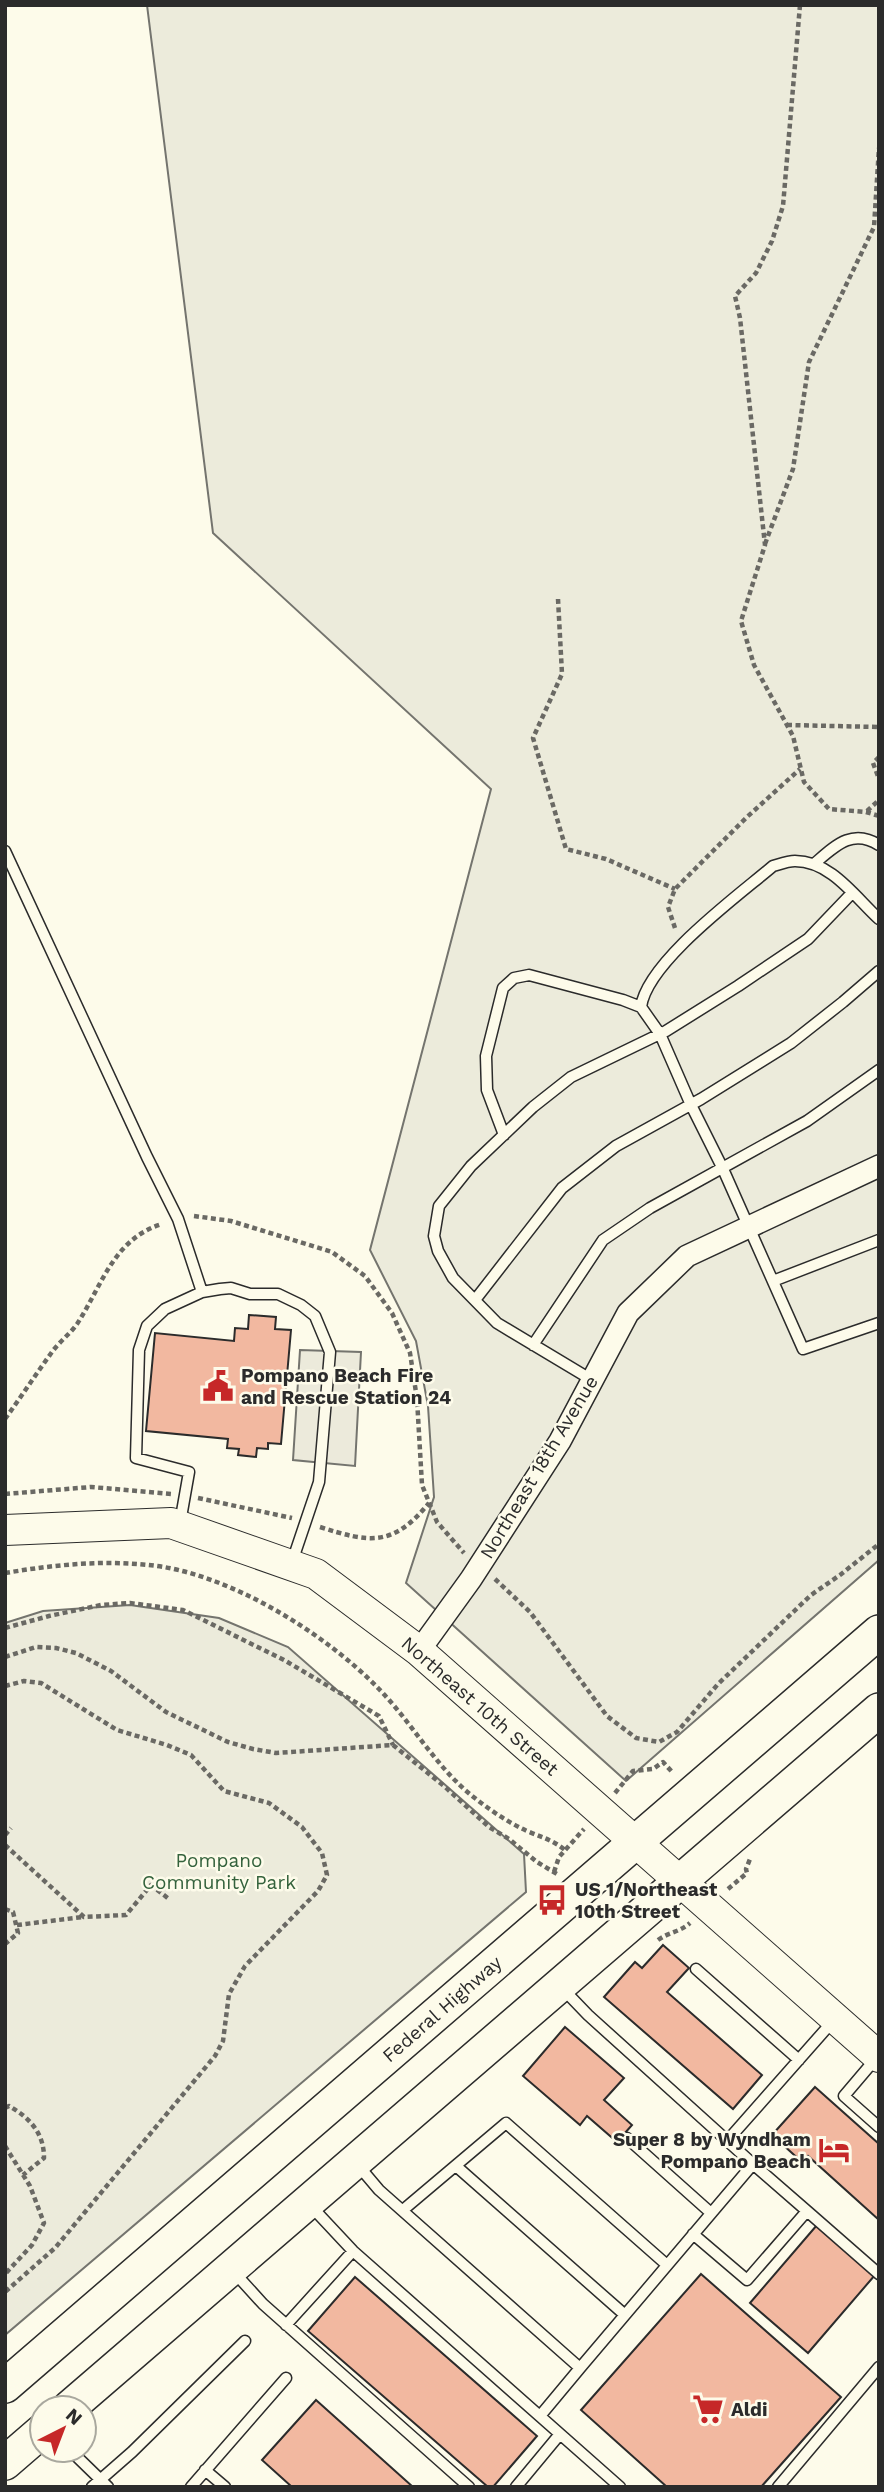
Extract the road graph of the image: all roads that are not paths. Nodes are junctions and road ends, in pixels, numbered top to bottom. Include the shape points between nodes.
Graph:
1 (879, 845) edge
2 (5, 851) edge
3 (814, 864) junction
4 (852, 893) junction
5 (879, 919) edge
6 (879, 971) edge
7 (641, 1007) junction
8 (660, 1034) junction
9 (879, 1070) edge
10 (691, 1105) junction
11 (504, 1135) junction
12 (879, 1166) edge
13 (723, 1169) junction
14 (748, 1227) junction
15 (879, 1240) edge
16 (773, 1281) junction
17 (202, 1292) junction
18 (475, 1300) junction
19 (879, 1323) edge
20 (533, 1345) junction
21 (592, 1380) junction
22 (180, 1526) junction
23 (5, 1530) edge
24 (291, 1565) junction
25 (879, 1632) edge
26 (419, 1651) junction
27 (879, 1710) edge
28 (637, 1842) junction
29 (680, 1881) junction
30 (696, 1969) dead end
31 (559, 1985) junction
32 (835, 2018) junction
33 (878, 2057) edge
34 (799, 2060) junction
35 (879, 2127) edge
36 (627, 2138) dead end
37 (727, 2141) junction
38 (355, 2162) junction
39 (753, 2164) junction
40 (456, 2165) junction
41 (308, 2203) junction
42 (403, 2210) junction
43 (807, 2211) junction
44 (711, 2213) junction
45 (693, 2234) junction
46 (353, 2251) junction
47 (667, 2265) junction
48 (232, 2269) junction
49 (879, 2274) edge
50 (625, 2315) junction
51 (286, 2325) junction
52 (245, 2341) dead end
53 (879, 2367) edge
54 (580, 2368) junction
55 (286, 2378) dead end
56 (5, 2386) edge
57 (85, 2394) edge
58 (540, 2416) junction
59 (560, 2434) junction
60 (28, 2443) edge
61 (5, 2463) edge
62 (82, 2464) edge
63 (205, 2470) junction
64 (100, 2484) edge
65 (191, 2487) edge
66 (225, 2487) edge
67 (468, 2487) edge
68 (516, 2487) edge
69 (620, 2487) edge
70 (778, 2487) edge

1 - 3 lane via 863,837 848,839
2 - 17 lane via 178,1219
3 - 4 lane
3 - 7 lane via 793,861 773,866 681,945 653,981
4 - 5 lane
4 - 8 lane via 808,939
6 - 10 lane via 791,1043
7 - 8 lane
7 - 11 lane via 529,975 513,978 503,988 486,1056 487,1090
8 - 10 lane
8 - 11 lane via 571,1077
9 - 13 lane via 807,1121
10 - 13 lane
10 - 18 lane via 616,1146 562,1188
11 - 18 lane via 439,1206 434,1236 438,1251 453,1278
12 - 14 street, Northeast 18th Avenue
13 - 14 lane
13 - 20 lane via 650,1208 603,1240
14 - 16 lane
14 - 21 street, Northeast 18th Avenue via 687,1256 628,1313
15 - 16 lane
16 - 19 lane via 803,1349
17 - 22 lane via 165,1309 147,1326 139,1350 136,1458 189,1472
17 - 24 lane via 231,1289 278,1294 315,1316 330,1352 319,1482
18 - 20 lane via 497,1323
20 - 21 lane
21 - 26 street, Northeast 18th Avenue via 476,1572
22 - 23 street, Northeast 10th Street
22 - 24 street, Northeast 10th Street
24 - 26 street, Northeast 10th Street via 316,1574
25 - 28 main road, Federal Highway
26 - 28 street, Northeast 10th Street
27 - 29 main road
28 - 29 street, Northeast 10th Street
28 - 56 main road, Federal Highway
29 - 31 main road
29 - 32 street, Northeast 10th Street
30 - 34 lane
31 - 37 lane
31 - 38 main road
32 - 33 street, Northeast 10th Street
32 - 34 lane
33 - 35 lane via 844,2096
34 - 37 lane
36 - 44 lane
37 - 39 lane
38 - 41 main road
38 - 42 lane
39 - 43 lane
39 - 44 lane
40 - 42 lane
40 - 47 lane via 506,2123
40 - 50 lane
41 - 46 lane
41 - 48 main road
42 - 54 lane
43 - 45 lane via 747,2280
43 - 49 lane
44 - 45 lane
45 - 47 lane
46 - 51 lane
46 - 58 lane
47 - 50 lane
48 - 51 lane
48 - 57 main road
50 - 54 lane
51 - 67 lane
52 - 64 lane
53 - 70 lane
54 - 58 lane
55 - 63 lane
58 - 59 lane
59 - 68 lane
59 - 69 lane
60 - 61 main road
62 - 64 lane
63 - 65 lane
63 - 66 lane

